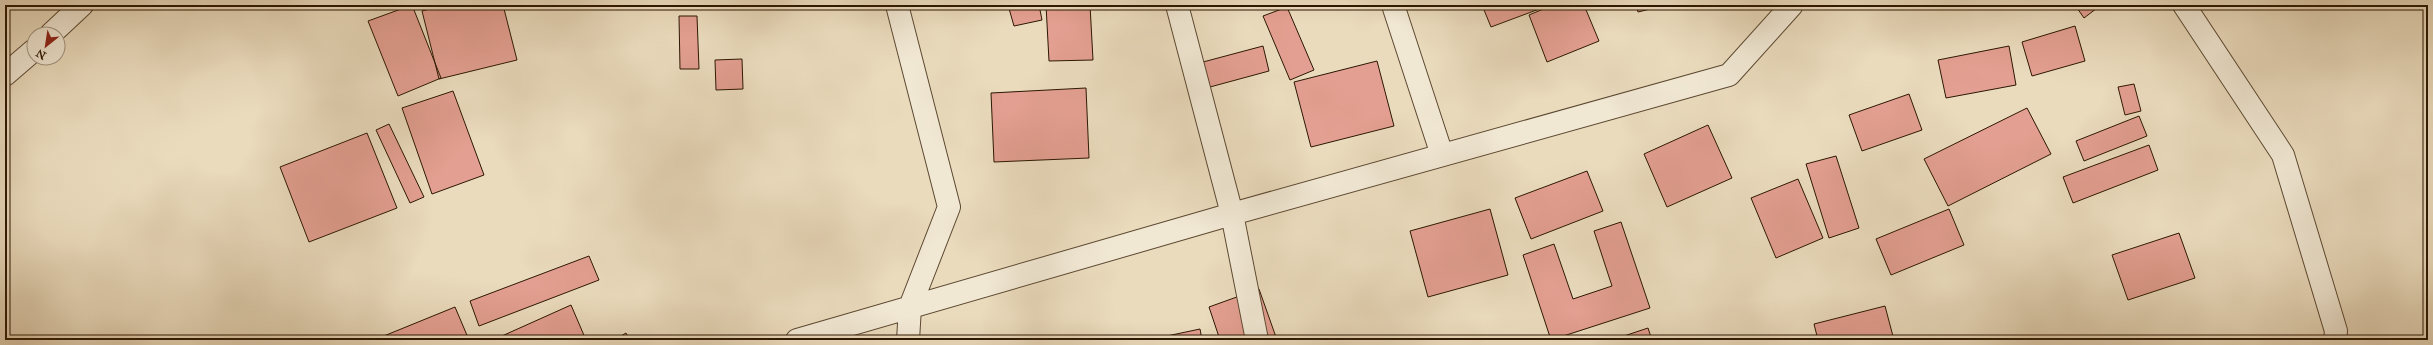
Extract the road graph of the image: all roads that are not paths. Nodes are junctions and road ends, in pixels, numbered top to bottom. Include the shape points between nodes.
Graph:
1 (82, 5) edge
2 (897, 5) edge
3 (1177, 5) edge
4 (1393, 5) edge
5 (1792, 5) edge
6 (2184, 5) edge
7 (60, 26) edge
8 (26, 57) edge
9 (5, 75) edge
10 (1442, 155) junction
11 (1232, 214) junction
12 (910, 307) junction
13 (797, 340) edge
14 (908, 340) edge
15 (1258, 340) edge
16 (2335, 340) edge

1 - 7 street
2 - 12 street via 949,207
3 - 11 street
4 - 10 street
5 - 10 street via 1729,75
6 - 16 street via 2283,155 2336,331
8 - 9 street
10 - 11 street
11 - 12 street
11 - 15 street
12 - 13 street
12 - 14 street

